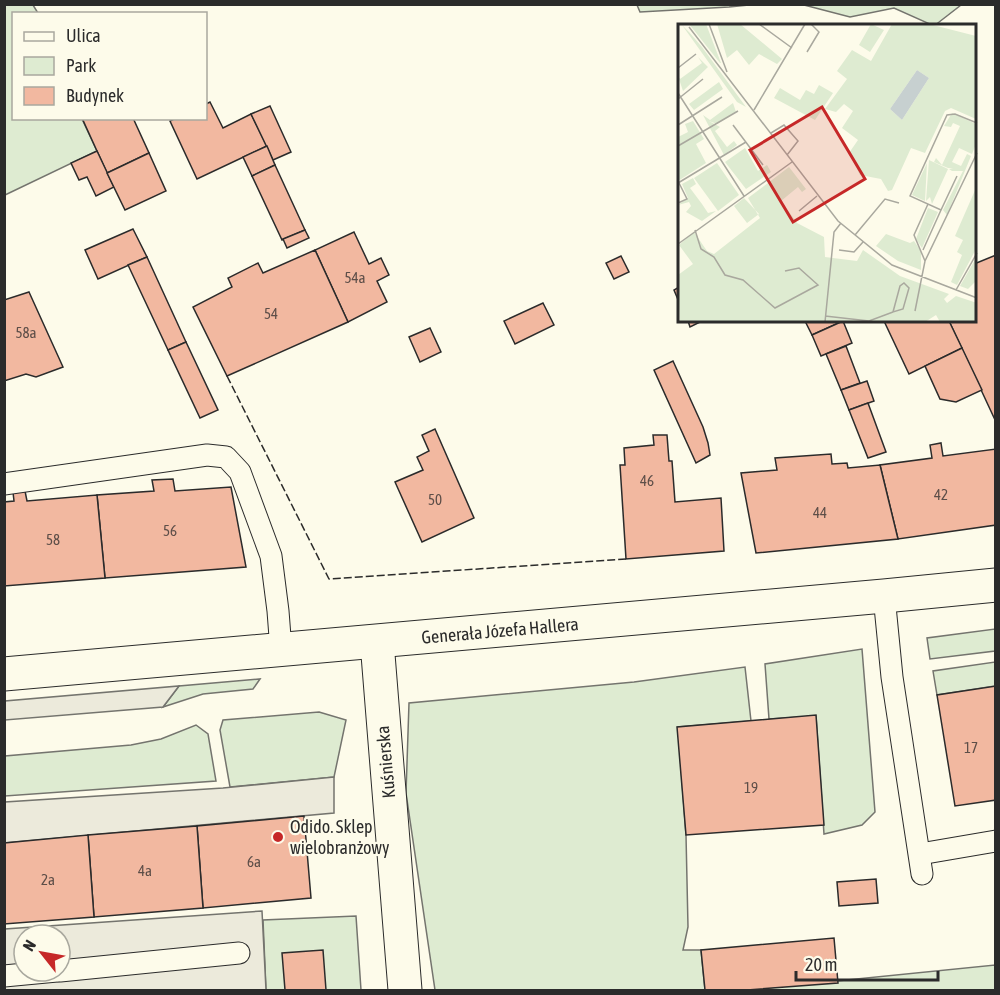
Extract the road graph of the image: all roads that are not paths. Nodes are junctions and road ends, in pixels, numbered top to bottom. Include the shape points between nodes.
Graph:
1 (4, 484) edge
2 (996, 585) edge
3 (884, 596) junction
4 (376, 642) junction
5 (281, 650) junction
6 (4, 674) edge
7 (996, 841) edge
8 (239, 953) dead end
9 (72, 970) edge
10 (405, 990) edge

1 - 5 lane via 207,455 226,457 240,472 271,556
2 - 3 street, Generała Józefa Hallera
3 - 4 street, Generała Józefa Hallera
3 - 7 lane via 892,677 921,864
4 - 5 street, Generała Józefa Hallera
4 - 10 street, Kuśnierska
5 - 6 street, Generała Józefa Hallera
8 - 9 lane

